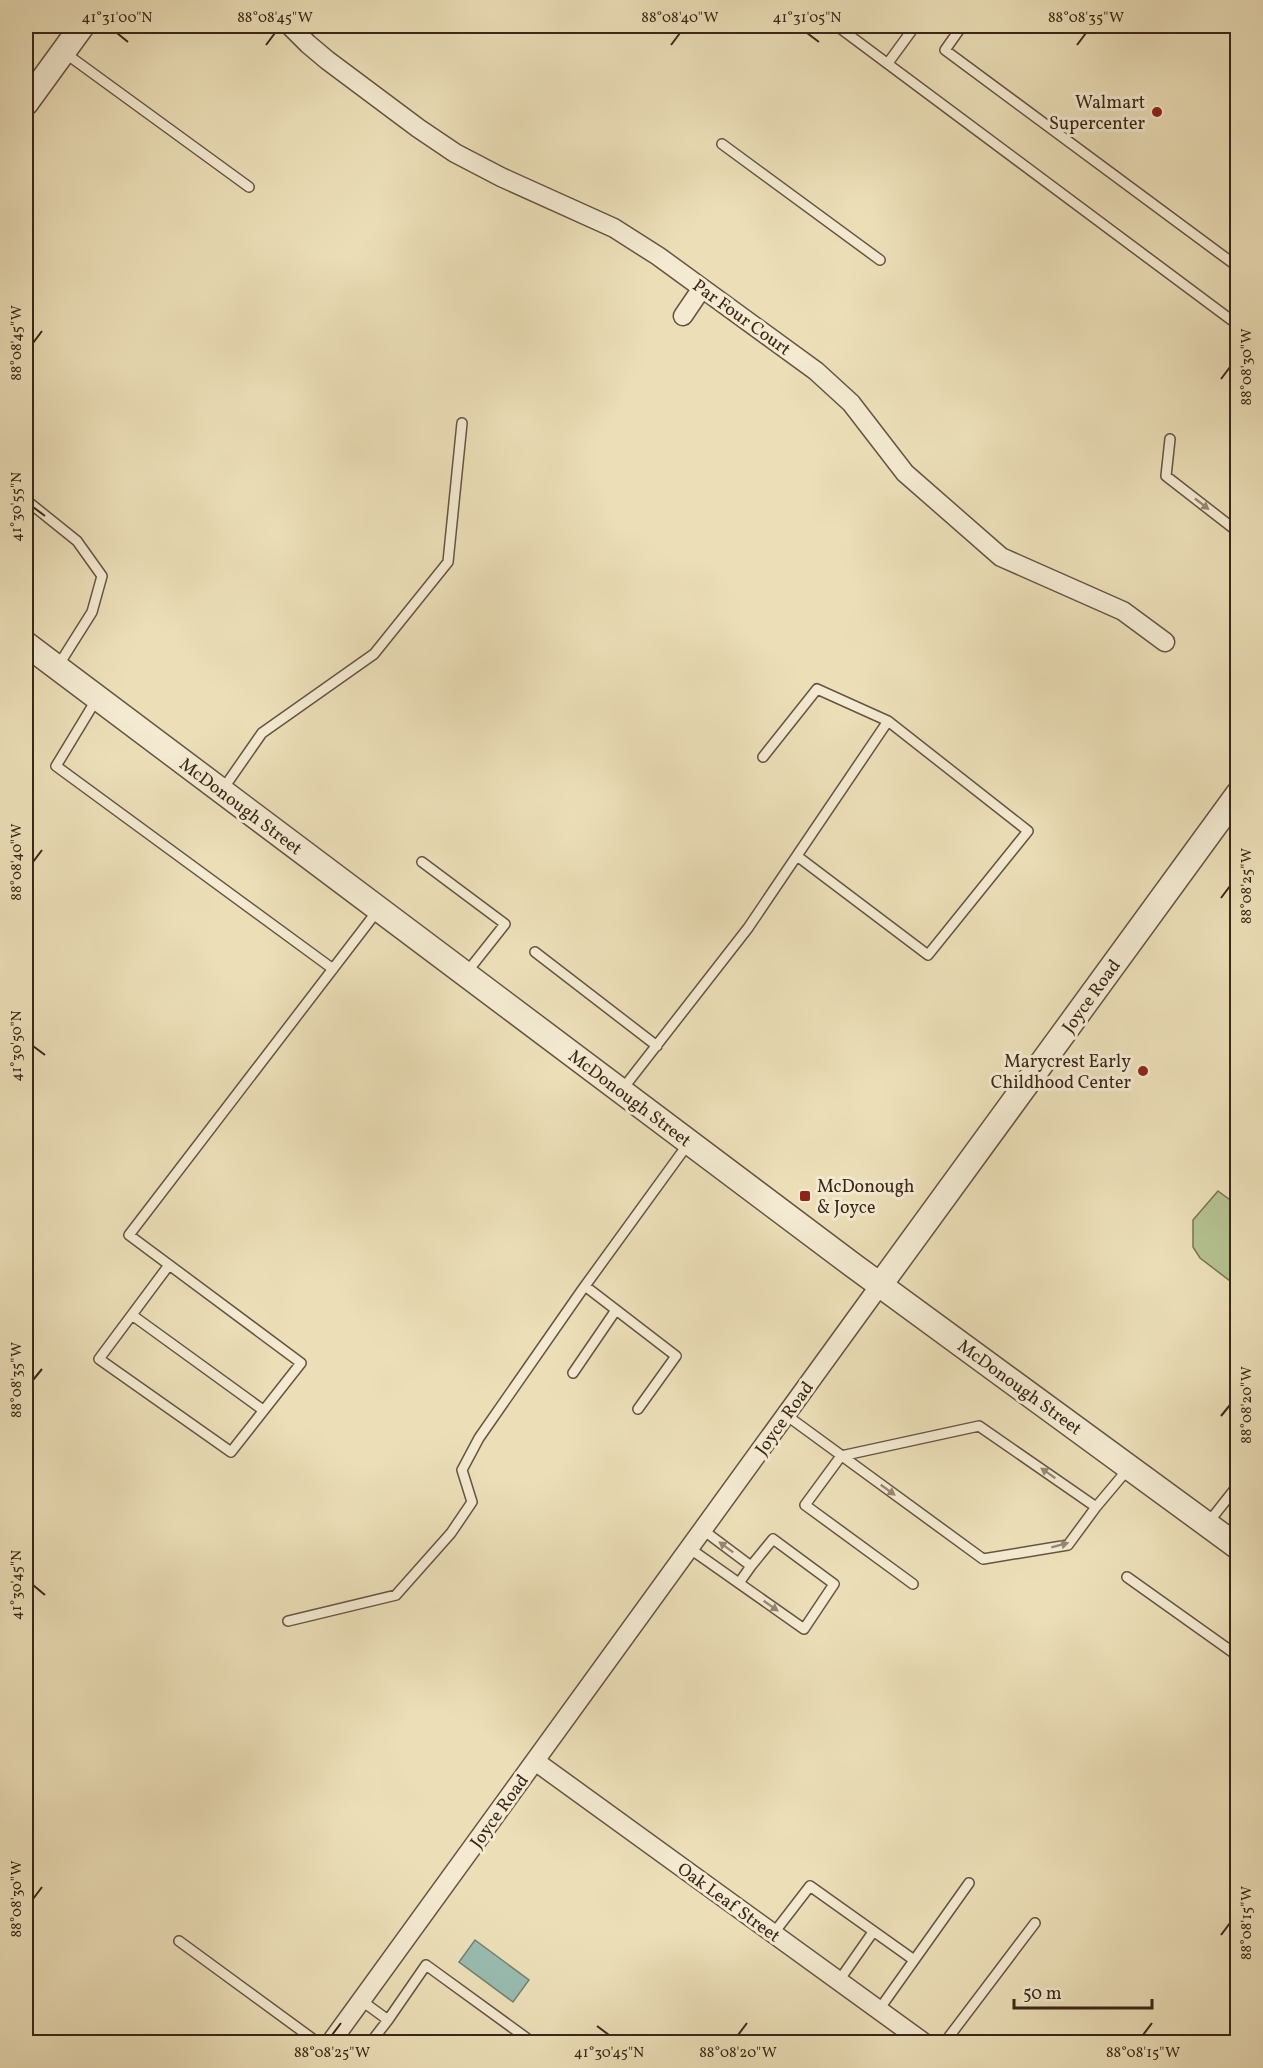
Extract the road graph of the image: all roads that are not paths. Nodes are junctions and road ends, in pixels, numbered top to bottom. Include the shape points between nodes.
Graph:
1 (82, 26) edge
2 (290, 26) edge
3 (837, 26) edge
4 (915, 26) edge
5 (962, 26) edge
6 (64, 51) junction
7 (888, 63) junction
8 (26, 103) edge
9 (722, 144) dead end
10 (249, 186) dead end
11 (880, 260) dead end
12 (1238, 267) edge
13 (702, 288) junction
14 (683, 316) dead end
15 (1238, 325) edge
16 (462, 423) dead end
17 (1170, 439) dead end
18 (26, 500) edge
19 (1238, 532) edge
20 (1165, 642) dead end
21 (26, 644) edge
22 (57, 668) junction
23 (97, 698) junction
24 (888, 721) junction
25 (763, 757) dead end
26 (221, 791) junction
27 (1238, 794) edge
28 (797, 856) junction
29 (422, 862) dead end
30 (378, 909) junction
31 (535, 952) dead end
32 (333, 969) junction
33 (465, 974) junction
34 (657, 1046) junction
35 (621, 1091) junction
36 (689, 1142) junction
37 (169, 1265) junction
38 (880, 1285) junction
39 (585, 1286) junction
40 (616, 1310) junction
41 (132, 1315) junction
42 (573, 1373) dead end
43 (638, 1409) dead end
44 (263, 1410) junction
45 (786, 1415) junction
46 (841, 1456) junction
47 (1129, 1467) junction
48 (1238, 1485) edge
49 (1096, 1507) junction
50 (1207, 1524) junction
51 (703, 1530) junction
52 (1238, 1546) edge
53 (689, 1548) junction
54 (751, 1566) junction
55 (1127, 1576) dead end
56 (739, 1583) junction
57 (913, 1584) dead end
58 (288, 1621) dead end
59 (1238, 1656) edge
60 (535, 1761) junction
61 (969, 1883) dead end
62 (1035, 1923) dead end
63 (873, 1932) junction
64 (773, 1934) junction
65 (180, 1941) dead end
66 (914, 1960) junction
67 (838, 1982) junction
68 (362, 2001) junction
69 (879, 2011) junction
70 (388, 2020) junction
71 (317, 2043) edge
72 (332, 2043) edge
73 (371, 2043) edge
74 (532, 2043) edge
75 (923, 2043) edge
76 (945, 2043) edge

1 - 6 street
2 - 13 street, Par Four Court via 327,60 455,153 614,228
3 - 7 lane
4 - 7 lane
5 - 12 lane via 945,50
6 - 8 street
6 - 10 lane
7 - 15 lane
9 - 11 lane
13 - 14 street
13 - 20 street, Par Four Court via 833,385 905,473 1001,557 1123,610
16 - 26 lane via 448,562 374,654 262,733
17 -> 19 lane via 1166,476
18 - 22 lane via 77,540 102,576 92,612
21 - 22 street, McDonough Street
22 - 23 street, McDonough Street
23 - 26 street, McDonough Street
23 - 32 lane via 56,766
24 - 25 lane via 817,689
24 - 28 lane
24 - 28 lane via 1028,831 928,955
26 - 30 street, McDonough Street
27 - 38 street, Joyce Road
28 - 34 lane via 748,928
29 - 33 lane via 505,924
30 - 32 lane
30 - 33 street, McDonough Street
31 - 34 lane
32 - 37 lane via 129,1235
33 - 35 street, McDonough Street
34 - 35 lane
35 - 36 street, McDonough Street
36 - 38 street, McDonough Street
36 - 39 lane
37 - 41 lane
37 - 44 lane via 301,1364
38 - 45 street, Joyce Road
38 - 47 street, McDonough Street
39 - 40 lane
39 - 58 lane via 479,1438 462,1470 472,1502 451,1533 396,1595
40 - 42 lane
40 - 43 lane via 676,1356
41 - 44 lane
41 - 44 lane via 99,1359 231,1452
45 - 46 lane
45 - 51 street, Joyce Road
49 -> 46 lane via 979,1426
46 -> 49 lane via 983,1559 1068,1545
46 - 57 lane via 805,1505
47 - 49 lane
47 - 50 street, McDonough Street
48 - 50 lane
50 - 52 street, McDonough Street
51 - 53 street, Joyce Road
54 -> 51 lane
53 - 56 lane
53 - 60 street, Joyce Road
54 - 56 lane
56 -> 54 lane via 804,1629 834,1584 773,1539
55 - 59 lane
60 - 64 street, Oak Leaf Street
60 - 68 street, Joyce Road
61 - 66 lane
62 - 76 lane
63 - 64 lane via 810,1886
63 - 66 lane
63 - 67 lane
64 - 67 street, Oak Leaf Street
65 - 71 lane
66 - 69 lane
67 - 69 street, Oak Leaf Street
68 - 70 lane
68 - 72 street, Joyce Road
69 - 75 street, Oak Leaf Street
70 - 73 lane
70 - 74 lane via 426,1965

